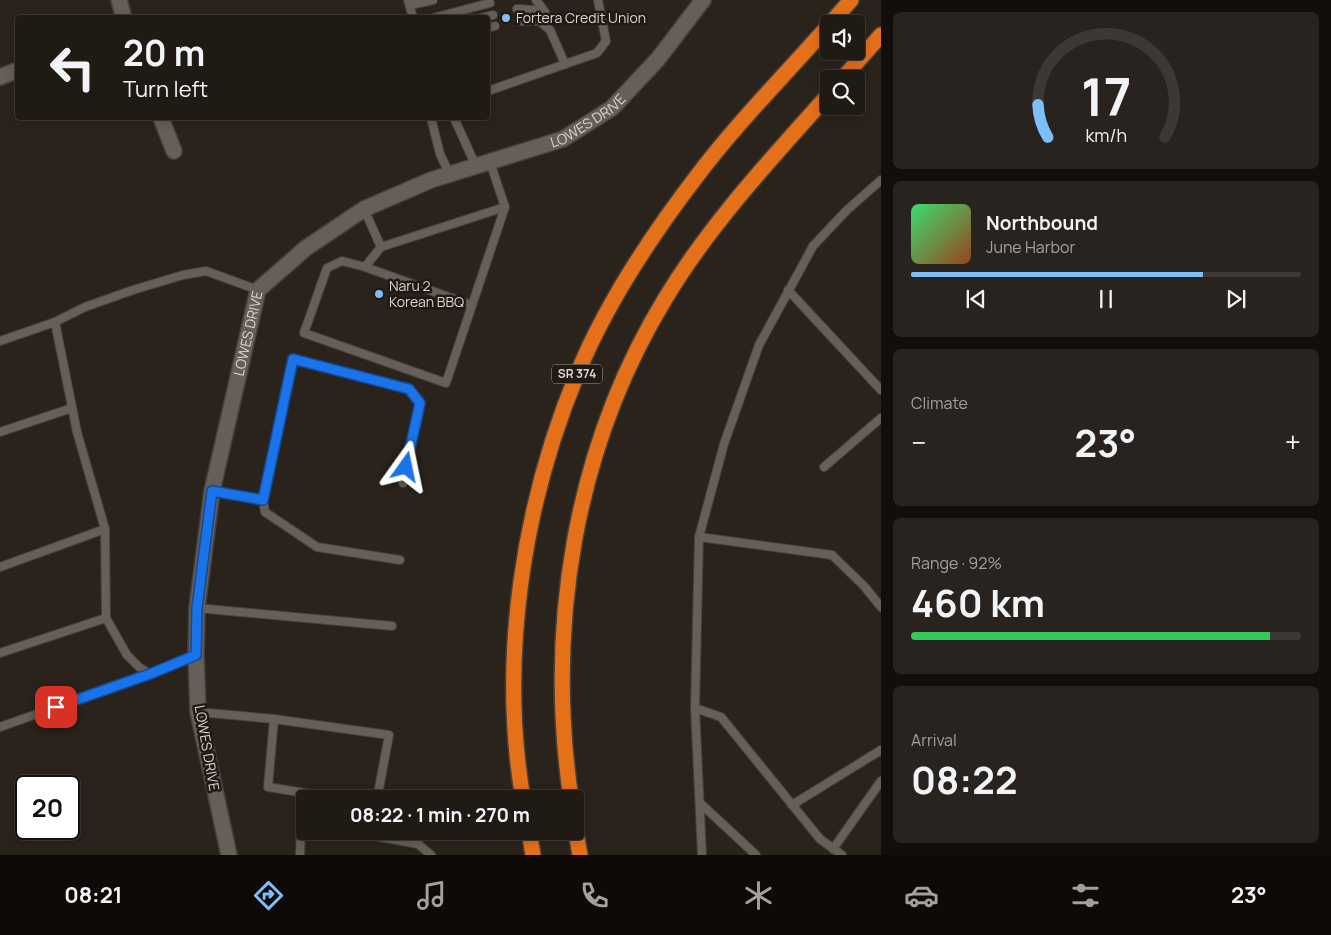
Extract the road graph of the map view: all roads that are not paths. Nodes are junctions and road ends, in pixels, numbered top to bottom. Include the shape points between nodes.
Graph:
1 (119, 0) edge
2 (433, 0) edge
3 (536, 0) edge
4 (541, 0) edge
5 (598, 0) edge
6 (704, 0) edge
7 (851, 0) edge
8 (490, 2) dead end
9 (409, 3) edge
10 (517, 9) dead end
11 (545, 12) junction
12 (493, 14) dead end
13 (123, 15) edge
14 (444, 15) edge
15 (490, 15) edge
16 (837, 15) edge
17 (519, 21) dead end
18 (550, 30) junction
19 (820, 34) edge
20 (881, 35) edge
21 (565, 64) junction
22 (850, 70) edge
23 (15, 71) edge
24 (0, 77) edge
25 (490, 90) edge
26 (820, 104) edge
27 (162, 120) edge
28 (432, 120) edge
29 (455, 120) edge
30 (174, 152) dead end
31 (483, 164) junction
32 (450, 175) junction
33 (881, 180) edge
34 (506, 207) junction
35 (364, 209) junction
36 (381, 247) junction
37 (366, 267) junction
38 (258, 290) junction
39 (788, 290) junction
40 (471, 305) junction
41 (55, 322) junction
42 (0, 341) edge
43 (881, 390) edge
44 (72, 408) junction
45 (881, 418) edge
46 (0, 432) edge
47 (824, 467) dead end
48 (403, 483) dead end
49 (212, 491) junction
50 (263, 500) junction
51 (105, 529) junction
52 (699, 537) junction
53 (400, 560) dead end
54 (0, 567) edge
55 (197, 608) junction
56 (881, 608) edge
57 (106, 618) junction
58 (392, 626) dead end
59 (0, 653) edge
60 (196, 655) junction
61 (150, 674) junction
62 (695, 708) junction
63 (198, 712) junction
64 (274, 719) junction
65 (0, 727) edge
66 (881, 750) edge
67 (881, 781) edge
68 (379, 790) edge
69 (522, 790) edge
70 (570, 790) edge
71 (296, 792) edge
72 (700, 802) junction
73 (792, 804) junction
74 (300, 840) edge
75 (396, 840) edge
76 (530, 840) edge
77 (577, 840) edge
78 (833, 849) junction
79 (229, 855) edge
80 (300, 855) edge
81 (430, 855) edge
82 (533, 855) edge
83 (580, 855) edge
84 (702, 855) edge
85 (756, 855) edge
86 (842, 855) edge

1 - 13 street
2 - 9 lane
3 - 11 lane
4 - 11 lane
5 - 21 lane via 606,41 596,53
6 - 31 street, LOWES DRIVE via 658,59 612,108 563,139
7 - 16 highway, SR 374
8 - 14 lane
10 - 18 lane via 534,10
11 - 18 lane
12 - 15 lane
17 - 18 lane via 539,21
18 - 21 lane
19 - 69 highway, SR 374 via 698,175 627,279 578,370 540,483 518,609 516,740
20 - 22 highway
21 - 25 lane
23 - 24 street
26 - 70 highway, SR 374 via 757,174 665,300 609,413 590,470 577,526 565,606 563,731
27 - 30 street
28 - 32 lane via 440,154
29 - 31 lane
31 - 32 street, LOWES DRIVE
31 - 34 lane
32 - 35 street, LOWES DRIVE
33 - 39 lane via 813,246
34 - 36 lane
34 - 40 lane
35 - 36 lane
35 - 38 street, LOWES DRIVE via 306,248
36 - 37 lane
37 - 40 lane
37 - 40 lane via 342,261 327,268 304,333 446,383
38 - 41 lane via 206,271 133,290
38 - 49 street, LOWES DRIVE
39 - 43 lane
39 - 52 lane via 759,344 724,444
41 - 42 lane
41 - 44 lane
44 - 46 lane
44 - 51 lane
45 - 47 lane
48 - 50 lane via 420,403 409,389 293,359
49 - 50 lane
49 - 55 street, LOWES DRIVE
50 - 53 lane via 265,512 317,547
51 - 54 lane
51 - 57 lane
52 - 56 lane via 832,555
52 - 62 lane
55 - 58 lane
55 - 60 street, LOWES DRIVE
57 - 59 lane
57 - 61 lane via 127,655
60 - 61 lane
60 - 63 street, LOWES DRIVE
61 - 65 lane
62 - 72 lane
62 - 73 lane via 721,717
63 - 64 lane
63 - 79 street, LOWES DRIVE
64 - 68 lane via 389,735
64 - 71 lane via 268,787
66 - 73 lane
67 - 78 lane
72 - 84 lane
72 - 85 lane
73 - 78 lane via 820,839
74 - 80 lane
75 - 81 lane via 418,844
76 - 82 highway
77 - 83 highway
78 - 86 lane

